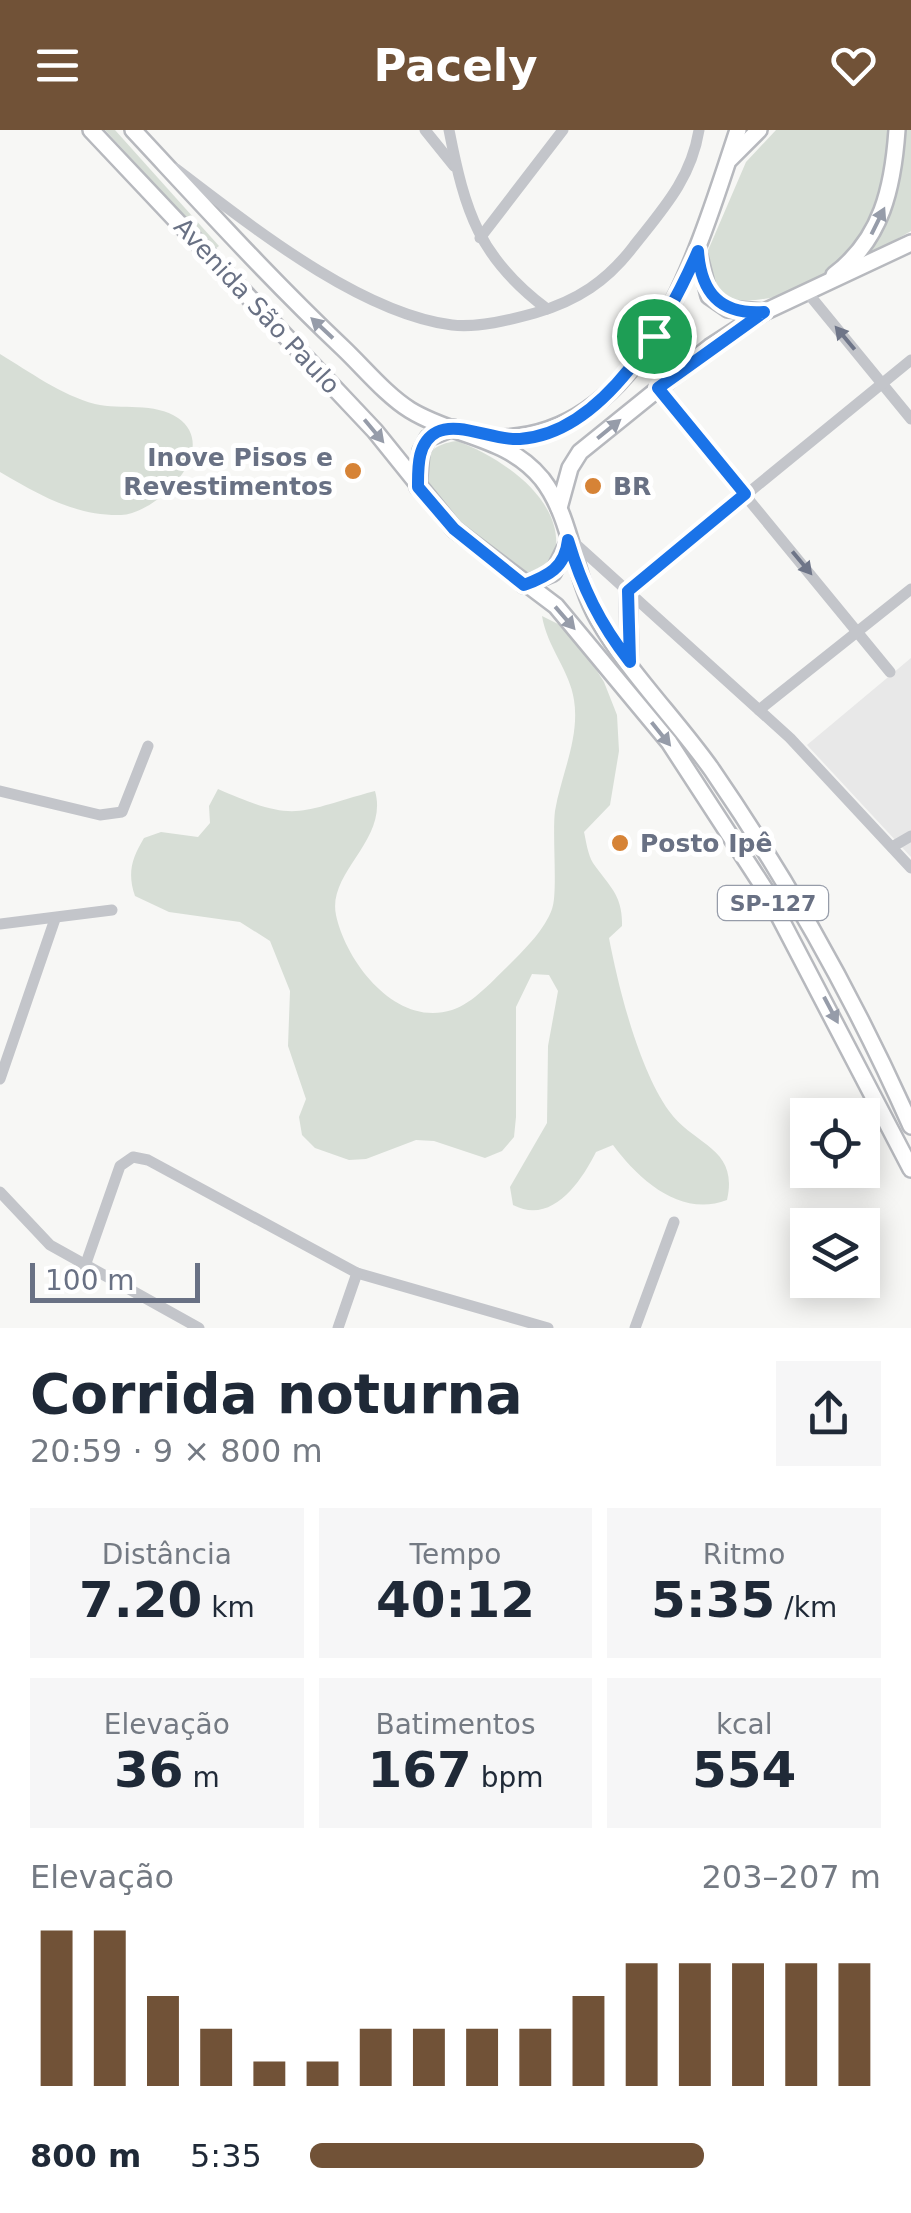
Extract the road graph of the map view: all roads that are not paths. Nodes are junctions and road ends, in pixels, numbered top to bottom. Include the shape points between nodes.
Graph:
1 (92, 130) edge
2 (134, 130) edge
3 (425, 130) edge
4 (449, 130) edge
5 (563, 130) edge
6 (699, 130) edge
7 (738, 130) edge
8 (759, 130) edge
9 (897, 130) edge
10 (157, 155) junction
11 (727, 162) junction
12 (456, 169) junction
13 (480, 238) junction
14 (911, 243) edge
15 (698, 251) junction
16 (811, 291) junction
17 (548, 309) junction
18 (764, 312) junction
19 (911, 360) edge
20 (882, 383) junction
21 (658, 388) junction
22 (911, 419) edge
23 (453, 428) junction
24 (486, 438) junction
25 (418, 487) junction
26 (745, 494) junction
27 (559, 508) junction
28 (568, 539) junction
29 (524, 585) junction
30 (911, 589) edge
31 (628, 591) junction
32 (858, 631) junction
33 (630, 662) junction
34 (890, 672) dead end
35 (759, 710) junction
36 (148, 746) dead end
37 (0, 791) edge
38 (911, 836) edge
39 (892, 846) junction
40 (911, 868) edge
41 (112, 910) dead end
42 (56, 919) junction
43 (0, 924) edge
44 (0, 1079) edge
45 (911, 1126) edge
46 (911, 1169) edge
47 (0, 1192) edge
48 (674, 1222) dead end
49 (85, 1266) junction
50 (357, 1273) junction
51 (198, 1328) edge
52 (338, 1328) edge
53 (548, 1328) edge
54 (635, 1328) edge

1 -> 25 main road, Avenida São Paulo / SP-127 via 375,431
2 - 10 main road, Avenida São Paulo / SP-127
3 - 12 street
4 - 12 street
5 - 13 street
6 - 17 street via 683,183 618,267 596,287
7 - 11 main road
8 - 11 main road
16 -> 9 main road via 850,263 873,234 888,201
10 - 17 street via 262,234 359,293 453,325
23 -> 10 main road, Avenida São Paulo / SP-127 via 408,409
11 - 15 main road
12 - 13 street
13 - 17 street via 503,274
14 - 16 main road
15 - 18 main road via 710,296 728,309
15 - 24 main road via 654,336 588,408 542,435
16 - 18 main road
20 -> 16 street
18 - 21 main road
19 - 20 street
20 - 22 street
20 - 26 street
21 - 26 street
27 -> 21 main road via 580,452
23 - 24 main road, SP-127
23 - 25 main road via 428,438
24 - 27 main road, SP-127 via 516,455
25 - 29 main road, SP-127 via 454,529
26 - 31 street
26 -> 32 street
27 - 28 main road, SP-127
28 - 29 main road via 553,573
28 - 31 street
28 - 33 main road, SP-127 via 599,620
29 -> 46 main road, SP-127 via 556,606 715,808 804,960
30 - 32 street
31 - 33 main road
31 - 35 street
32 - 34 street
32 - 35 street
33 - 45 main road, SP-127 via 710,768 782,881 832,965
35 - 39 street
36 - 37 street via 122,812 100,816
38 - 39 street
39 - 40 street
41 - 42 street
42 - 43 street
42 - 44 street
47 - 49 street via 50,1246
48 - 54 street
49 - 50 street via 120,1166 133,1157
49 - 51 street
50 - 52 street
50 - 53 street

